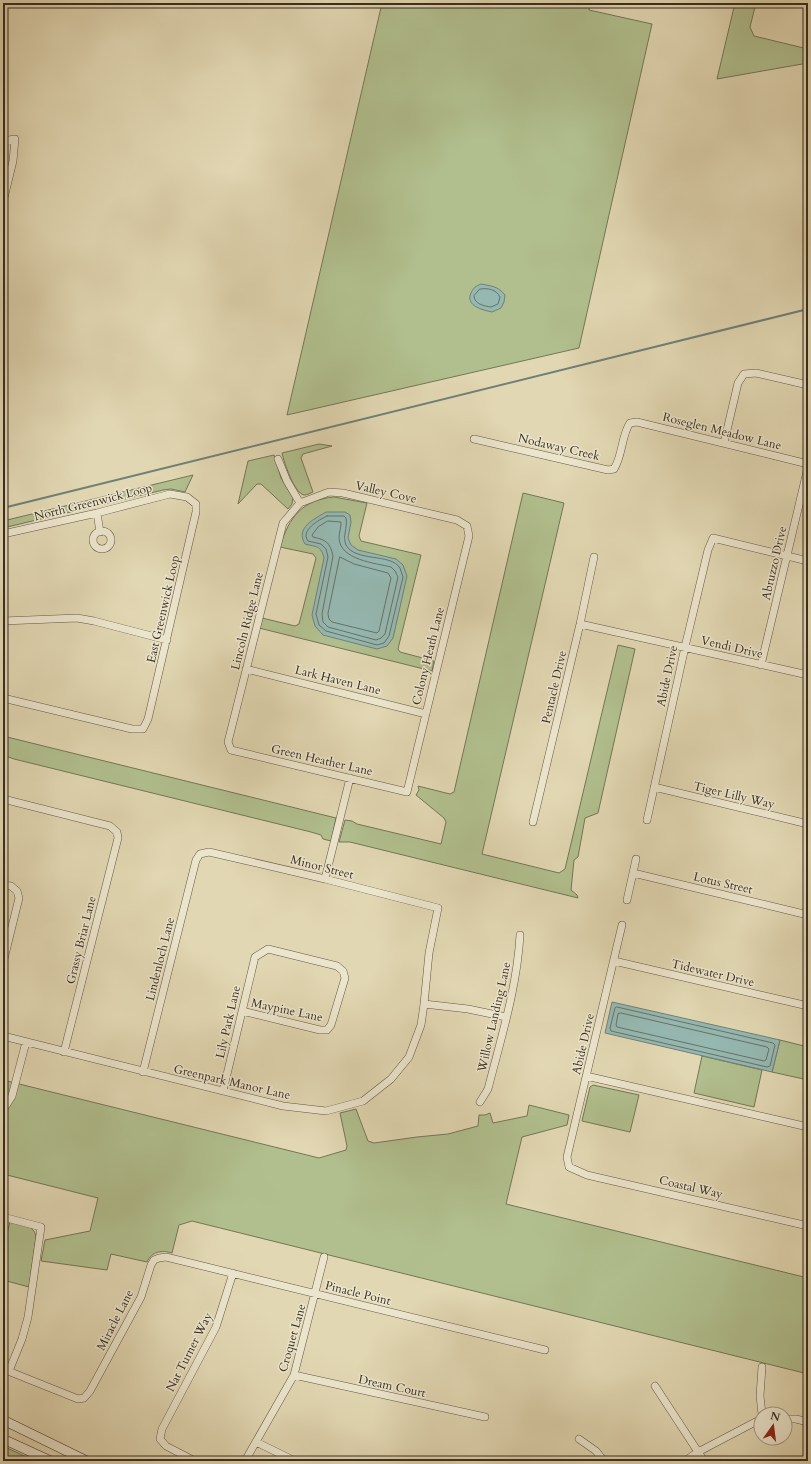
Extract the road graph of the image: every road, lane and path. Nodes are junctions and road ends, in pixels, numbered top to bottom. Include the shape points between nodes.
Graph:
1 (3, 141) edge
2 (3, 202) edge
3 (808, 385) edge
4 (630, 423) joint
5 (474, 438) dead end
6 (724, 443) junction
7 (278, 459) dead end
8 (808, 464) edge
9 (808, 467) edge
10 (187, 497) joint
11 (300, 503) junction
12 (96, 513) junction
13 (467, 526) joint
14 (100, 532) dead end
15 (3, 534) edge
16 (787, 556) junction
17 (594, 557) dead end
18 (808, 561) edge
19 (3, 621) edge
20 (580, 624) junction
21 (167, 640) junction
22 (685, 647) junction
23 (761, 665) junction
24 (246, 669) junction
25 (808, 675) edge
26 (3, 698) edge
27 (426, 714) junction
28 (231, 750) joint
29 (350, 778) junction
30 (654, 787) junction
31 (407, 792) joint
32 (3, 799) edge
33 (647, 820) dead end
34 (533, 822) dead end
35 (808, 824) edge
36 (200, 854) joint
37 (636, 858) dead end
38 (633, 873) junction
39 (325, 879) junction
40 (3, 885) edge
41 (627, 900) dead end
42 (438, 908) joint
43 (808, 914) edge
44 (622, 925) dead end
45 (520, 935) dead end
46 (614, 960) junction
47 (3, 963) edge
48 (424, 1004) junction
49 (808, 1006) edge
50 (242, 1011) junction
51 (506, 1017) junction
52 (327, 1030) joint
53 (3, 1036) edge
54 (26, 1042) junction
55 (64, 1052) junction
56 (143, 1072) junction
57 (586, 1076) junction
58 (223, 1091) junction
59 (480, 1102) dead end
60 (3, 1110) edge
61 (808, 1127) edge
62 (569, 1167) joint
63 (3, 1217) edge
64 (808, 1226) edge
65 (166, 1257) joint
66 (324, 1257) dead end
67 (233, 1274) junction
68 (315, 1294) junction
69 (545, 1350) dead end
70 (762, 1367) dead end
71 (6, 1370) edge
72 (294, 1375) junction
73 (655, 1386) dead end
74 (761, 1406) edge
75 (485, 1417) dead end
76 (793, 1419) edge
77 (7, 1422) edge
78 (808, 1422) edge
79 (753, 1423) edge
80 (4, 1439) edge
81 (579, 1439) dead end
82 (256, 1442) junction
83 (698, 1452) junction
84 (51, 1461) edge
85 (87, 1461) edge
86 (195, 1461) edge
87 (245, 1461) edge
88 (295, 1461) edge
89 (604, 1461) edge
90 (685, 1461) edge
91 (704, 1461) edge

1 - 2 street via 16,139
3 - 6 street via 756,373 744,374 738,383
4 - 5 street, Nodaway Creek via 626,428 618,463 608,470
4 - 6 street, Roseglen Meadow Lane via 637,422
6 - 8 street, Roseglen Meadow Lane
7 - 11 street
9 - 16 street, Abruzzo Drive
10 - 12 street, North Greenwick Loop via 170,494
10 - 21 street, East Greenwick Loop via 196,504 196,512
11 - 13 street, Valley Cove via 329,492 343,493 457,520
11 - 24 street, Lincoln Ridge Lane via 283,523
12 - 14 street
12 - 15 street, North Greenwick Loop
13 - 27 street, Colony Heath Lane via 469,536
16 - 18 street
16 - 22 street, Abide Drive via 713,538
16 - 23 street, Abruzzo Drive
17 - 20 street, Pentacle Drive
19 - 21 street via 77,618
20 - 22 street, Vendi Drive
20 - 34 street, Pentacle Drive
21 - 26 street, East Greenwick Loop via 148,719 143,729 132,729
22 - 23 street, Vendi Drive
22 - 30 street, Abide Drive
23 - 25 street, Vendi Drive
24 - 27 street, Lark Haven Lane
24 - 28 street, Lincoln Ridge Lane via 228,742
27 - 31 street, Colony Heath Lane
28 - 29 street, Green Heather Lane
29 - 31 street, Green Heather Lane
29 - 39 street
30 - 33 street, Abide Drive
30 - 35 street, Tiger Lilly Way
32 - 55 street, Grassy Briar Lane via 110,826 117,832 118,838
36 - 39 street, Minor Street via 209,852
36 - 56 street, Lindenloch Lane via 196,860
37 - 38 street
38 - 41 street
38 - 43 street, Lotus Street
39 - 42 street, Minor Street
40 - 47 street via 11,886 17,891 19,898
42 - 48 street, Greenpark Manor Lane via 429,953
44 - 46 street, Abide Drive
45 - 51 street, Willow Landing Lane via 514,988
46 - 49 street, Tidewater Drive
46 - 57 street, Abide Drive
48 - 51 street
48 - 58 street, Greenpark Manor Lane via 421,1026 409,1057 391,1079 363,1101 326,1111 283,1106
50 - 52 street, Maypine Lane
50 - 52 street, Lily Park Lane via 255,957 268,949 337,966 343,971 346,978 331,1026
50 - 58 street, Lily Park Lane
51 - 59 street, Willow Landing Lane via 488,1089
53 - 54 street, Greenpark Manor Lane
54 - 55 street, Greenpark Manor Lane
54 - 60 street via 14,1088
55 - 56 street, Greenpark Manor Lane
56 - 58 street, Greenpark Manor Lane
57 - 61 street
57 - 62 street, Abide Drive via 567,1157
62 - 64 street, Coastal Way via 587,1175
63 - 71 street via 41,1227 28,1317
65 - 67 street, Pinacle Point
65 - 71 street, Miracle Lane via 154,1260 151,1265 137,1304 84,1398 71,1397
66 - 68 street, Croquet Lane
67 - 68 street, Pinacle Point
67 - 86 street, Nat Turner Way via 216,1327 162,1429 160,1439 166,1446
68 - 69 street, Pinacle Point
68 - 72 street, Croquet Lane
70 - 74 street
72 - 75 street, Dream Court
72 - 82 street, Croquet Lane
73 - 83 street
76 - 78 street
77 - 80 main road
77 - 85 main road
79 - 83 street
80 - 84 main road
81 - 89 street via 596,1451
82 - 87 street, Croquet Lane
82 - 88 street
83 - 90 street
83 - 91 street

